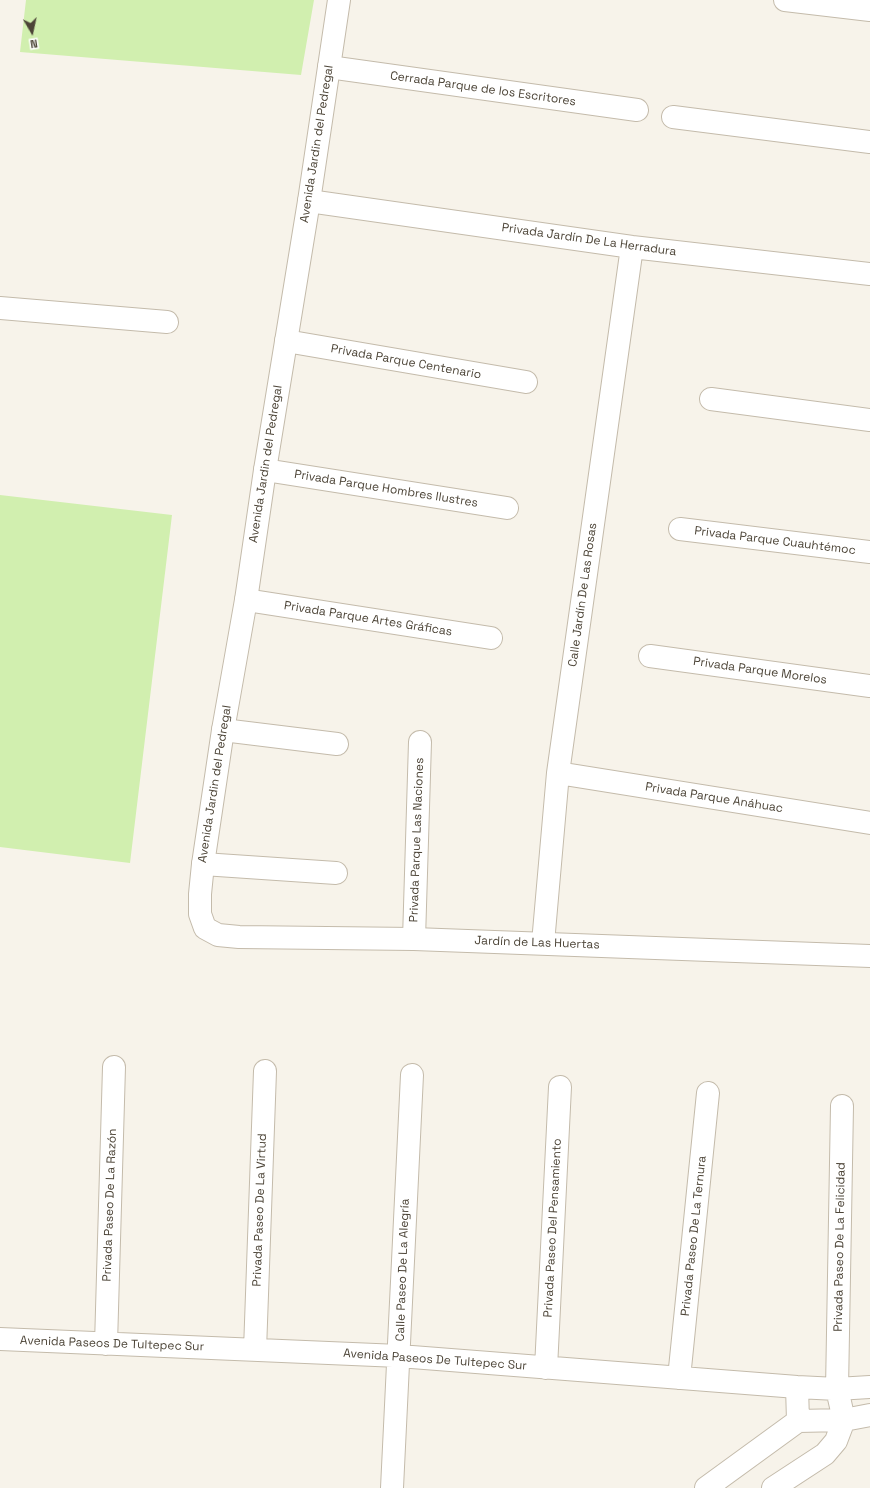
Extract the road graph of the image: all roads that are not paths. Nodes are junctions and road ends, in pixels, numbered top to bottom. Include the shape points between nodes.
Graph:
1 (339, 0) edge
2 (785, 0) edge
3 (870, 10) edge
4 (329, 67) junction
5 (637, 110) dead end
6 (673, 117) dead end
7 (870, 142) edge
8 (309, 201) junction
9 (632, 247) junction
10 (870, 274) edge
11 (0, 308) edge
12 (168, 322) dead end
13 (286, 342) junction
14 (526, 382) dead end
15 (711, 400) dead end
16 (870, 420) edge
17 (265, 470) junction
18 (507, 508) dead end
19 (680, 529) dead end
20 (870, 552) edge
21 (246, 600) junction
22 (491, 638) dead end
23 (650, 656) dead end
24 (870, 686) edge
25 (223, 730) junction
26 (420, 742) dead end
27 (337, 744) dead end
28 (558, 773) junction
29 (870, 823) edge
30 (203, 864) junction
31 (336, 873) dead end
32 (205, 928) joint
33 (414, 939) junction
34 (543, 943) junction
35 (870, 956) edge
36 (114, 1067) dead end
37 (265, 1071) dead end
38 (412, 1075) dead end
39 (560, 1087) dead end
40 (708, 1093) dead end
41 (842, 1106) dead end
42 (0, 1339) edge
43 (106, 1344) junction
44 (254, 1350) junction
45 (399, 1356) junction
46 (546, 1368) junction
47 (679, 1378) junction
48 (797, 1387) junction
49 (870, 1388) edge
50 (837, 1389) junction
51 (870, 1415) edge
52 (844, 1420) junction
53 (798, 1421) junction
54 (392, 1488) edge
55 (706, 1488) edge
56 (773, 1488) edge

1 - 4 street, Avenida Jardin del Pedregal
2 - 3 street
4 - 5 street, Cerrada Parque de los Escritores
4 - 8 street, Avenida Jardin del Pedregal
6 - 7 street
8 - 9 street, Privada Jardín De La Herradura
8 - 13 street, Avenida Jardin del Pedregal
9 - 10 street, Privada Jardín De La Herradura
9 - 28 street, Calle Jardín De Las Rosas
11 - 12 street
13 - 14 street, Privada Parque Centenario
13 - 17 street, Avenida Jardin del Pedregal
15 - 16 street
17 - 18 street, Privada Parque Hombres Ilustres
17 - 21 street, Avenida Jardin del Pedregal
19 - 20 street, Privada Parque Cuauhtémoc
21 - 22 street, Privada Parque Artes Gráficas
21 - 25 street, Avenida Jardin del Pedregal
23 - 24 street, Privada Parque Morelos
25 - 27 street
25 - 30 street, Avenida Jardin del Pedregal
26 - 33 street, Privada Parque Las Naciones
28 - 29 street, Privada Parque Anáhuac
28 - 34 street, Calle Jardín De Las Rosas
30 - 31 street
30 - 32 street, Avenida Jardin del Pedregal via 200,914
32 - 33 street, Jardín de Las Huertas via 218,935 239,937
33 - 34 street, Jardín de Las Huertas
34 - 35 street, Jardín de Las Huertas
36 - 43 street, Privada Paseo De La Razón
37 - 44 street, Privada Paseo De La Virtud
38 - 45 street, Calle Paseo De La Alegría
39 - 46 street, Privada Paseo Del Pensamiento
40 - 47 street, Privada Paseo De La Ternura
41 - 50 street, Privada Paseo De La Felicidad
42 - 43 street, Avenida Paseos De Tultepec Sur
43 - 44 street, Avenida Paseos De Tultepec Sur
44 - 45 street, Avenida Paseos De Tultepec Sur
45 - 46 street, Avenida Paseos De Tultepec Sur
45 - 54 street, Calle Paseo De La Alegría
46 - 47 street, Avenida Paseos De Tultepec Sur
47 - 48 street, Avenida Paseos De Tultepec Sur
48 - 50 street, Avenida Paseos De Tultepec Sur
48 - 53 street
49 - 50 street, Avenida Paseos De Tultepec Sur
50 - 52 street, Privada Paseo De La Felicidad
51 - 52 street
52 - 53 street
52 - 56 street via 836,1441 825,1454
53 - 55 street

